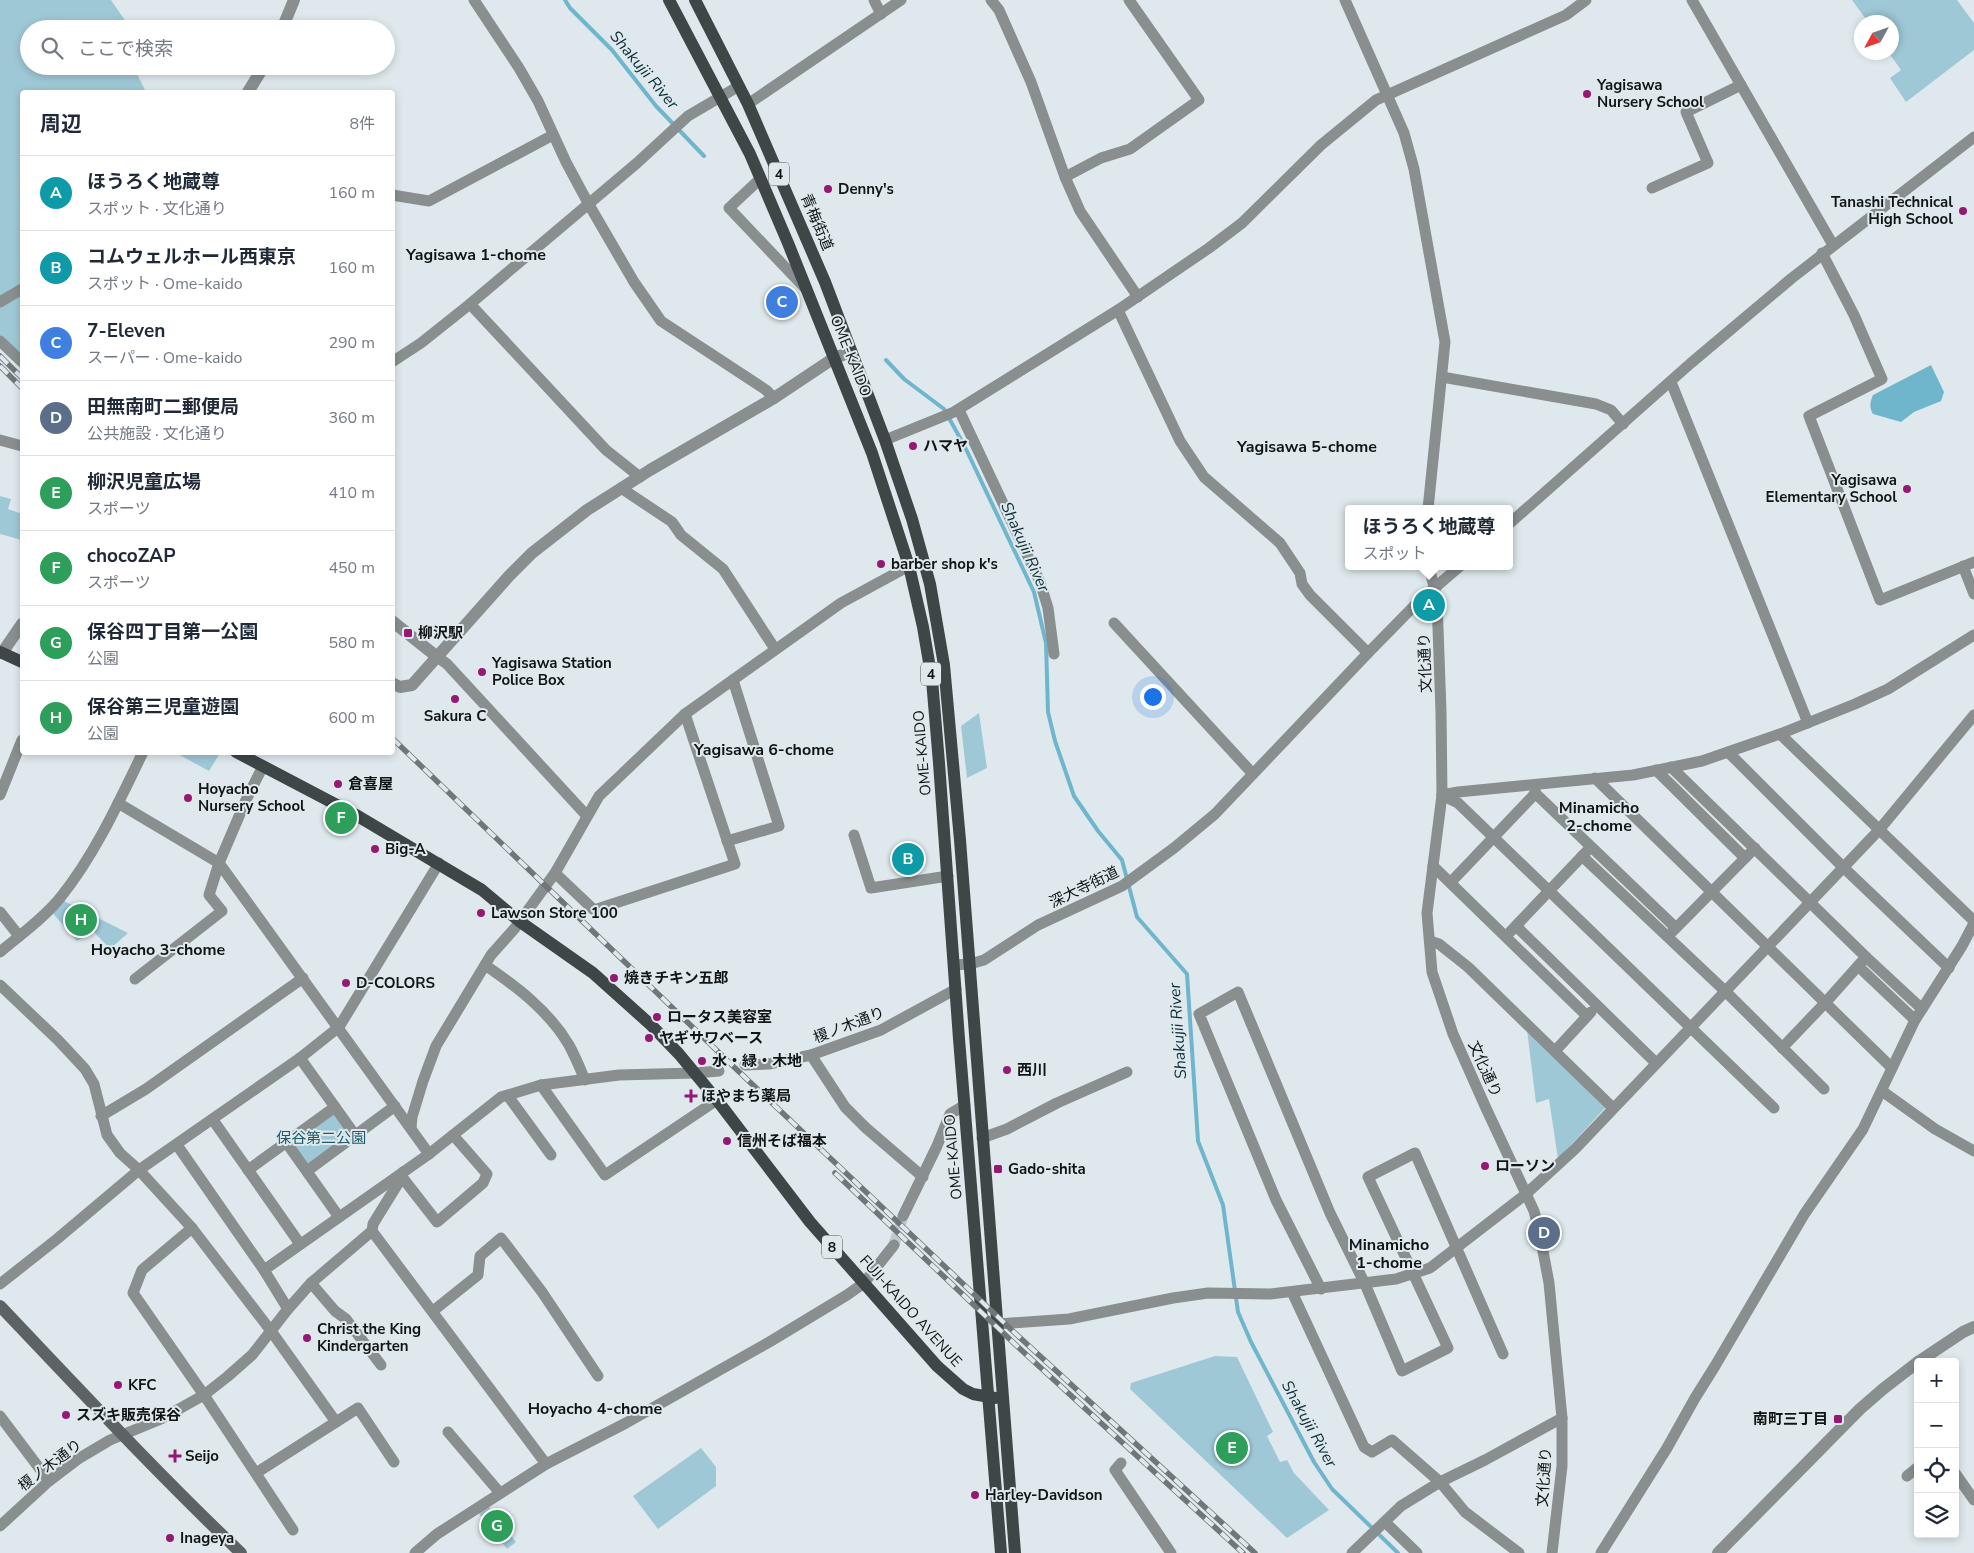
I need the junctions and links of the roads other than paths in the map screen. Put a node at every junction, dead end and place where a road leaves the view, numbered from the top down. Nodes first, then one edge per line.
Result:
1 (294, 0) edge
2 (474, 0) edge
3 (669, 0) edge
4 (695, 0) edge
5 (874, 0) edge
6 (901, 0) edge
7 (991, 0) edge
8 (1129, 0) edge
9 (1345, 0) edge
10 (1586, 0) edge
11 (1692, 0) edge
12 (881, 14) junction
13 (286, 20) edge
14 (258, 75) edge
15 (1741, 85) junction
16 (739, 86) junction
17 (249, 90) edge
18 (1388, 94) junction
19 (720, 97) junction
20 (748, 104) junction
21 (552, 135) junction
22 (1974, 137) edge
23 (1065, 176) junction
24 (760, 179) junction
25 (1652, 188) dead end
26 (395, 195) edge
27 (588, 203) junction
28 (1833, 245) junction
29 (1822, 253) junction
30 (20, 290) edge
31 (807, 290) junction
32 (1138, 297) junction
33 (0, 302) edge
34 (470, 304) junction
35 (1118, 310) junction
36 (0, 341) edge
37 (851, 352) junction
38 (834, 358) junction
39 (20, 360) edge
40 (395, 360) edge
41 (1442, 377) junction
42 (1671, 382) junction
43 (774, 398) junction
44 (957, 411) junction
45 (1623, 424) junction
46 (0, 440) edge
47 (885, 440) junction
48 (20, 445) edge
49 (640, 477) junction
50 (621, 488) junction
51 (1428, 505) edge
52 (1513, 520) edge
53 (1974, 562) edge
54 (909, 566) junction
55 (1963, 566) junction
56 (1431, 570) edge
57 (1455, 570) edge
58 (1435, 588) junction
59 (1974, 594) edge
60 (395, 623) edge
61 (1114, 623) dead end
62 (20, 627) edge
63 (1974, 635) edge
64 (775, 649) junction
65 (1368, 653) junction
66 (1, 654) edge
67 (1054, 654) dead end
68 (436, 656) junction
69 (20, 661) edge
70 (733, 680) junction
71 (395, 684) edge
72 (685, 714) junction
73 (1974, 715) edge
74 (1808, 723) junction
75 (1780, 734) junction
76 (20, 745) edge
77 (1728, 752) junction
78 (142, 755) edge
79 (243, 755) edge
80 (263, 766) junction
81 (1671, 767) junction
82 (1656, 770) junction
83 (1253, 774) junction
84 (1595, 778) junction
85 (1535, 789) junction
86 (0, 795) edge
87 (1442, 795) junction
88 (118, 804) junction
89 (587, 816) junction
90 (1879, 830) junction
91 (854, 835) dead end
92 (1492, 837) junction
93 (727, 841) junction
94 (1592, 846) junction
95 (1755, 848) junction
96 (1582, 856) junction
97 (1745, 858) junction
98 (219, 863) junction
99 (439, 863) junction
100 (1433, 866) junction
101 (1843, 867) junction
102 (556, 873) junction
103 (948, 876) junction
104 (1451, 882) junction
105 (1549, 891) junction
106 (1711, 892) junction
107 (1810, 901) junction
108 (0, 912) edge
109 (519, 921) junction
110 (1974, 922) edge
111 (1516, 926) junction
112 (1676, 928) junction
113 (20, 936) junction
114 (1506, 937) junction
115 (1668, 937) junction
116 (1430, 941) junction
117 (1767, 946) junction
118 (0, 952) edge
119 (1866, 957) junction
120 (970, 964) junction
121 (485, 965) junction
122 (954, 965) junction
123 (1858, 966) junction
124 (1949, 968) junction
125 (303, 978) junction
126 (135, 979) dead end
127 (0, 984) edge
128 (956, 989) junction
129 (1725, 991) junction
130 (1825, 1003) junction
131 (1597, 1006) junction
132 (1922, 1008) junction
133 (1587, 1016) junction
134 (1915, 1020) junction
135 (338, 1027) junction
136 (1690, 1027) junction
137 (1782, 1048) junction
138 (1555, 1051) junction
139 (811, 1055) junction
140 (300, 1058) junction
141 (1656, 1063) junction
142 (745, 1065) dead end
143 (1892, 1068) junction
144 (719, 1070) dead end
145 (1127, 1072) dead end
146 (695, 1073) junction
147 (585, 1080) junction
148 (541, 1084) junction
149 (1824, 1089) dead end
150 (1882, 1090) junction
151 (508, 1096) junction
152 (717, 1100) junction
153 (965, 1105) junction
154 (395, 1106) junction
155 (335, 1107) junction
156 (1612, 1108) junction
157 (1774, 1108) dead end
158 (101, 1116) junction
159 (213, 1120) junction
160 (411, 1128) junction
161 (355, 1135) junction
162 (453, 1135) junction
163 (982, 1138) junction
164 (286, 1142) junction
165 (177, 1145) junction
166 (1974, 1151) edge
167 (429, 1154) junction
168 (551, 1155) dead end
169 (139, 1170) junction
170 (248, 1170) junction
171 (306, 1171) junction
172 (402, 1175) junction
173 (922, 1177) junction
174 (1526, 1194) junction
175 (903, 1216) tunnel mouth
176 (339, 1217) junction
177 (192, 1228) junction
178 (372, 1231) junction
179 (300, 1244) junction
180 (894, 1245) tunnel mouth
181 (1457, 1248) junction
182 (264, 1270) junction
183 (1414, 1274) junction
184 (864, 1283) junction
185 (0, 1284) edge
186 (311, 1284) junction
187 (1365, 1284) junction
188 (1321, 1289) junction
189 (1292, 1292) junction
190 (0, 1306) edge
191 (288, 1308) junction
192 (433, 1311) junction
193 (998, 1324) junction
194 (1974, 1327) edge
195 (270, 1331) junction
196 (1503, 1354) dead end
197 (1924, 1358) edge
198 (381, 1365) dead end
199 (1914, 1365) edge
200 (598, 1376) dead end
201 (204, 1395) junction
202 (988, 1397) junction
203 (1003, 1399) junction
204 (0, 1416) edge
205 (1562, 1418) junction
206 (336, 1422) junction
207 (448, 1432) dead end
208 (123, 1435) junction
209 (394, 1462) dead end
210 (1121, 1463) dead end
211 (546, 1464) junction
212 (1914, 1470) edge
213 (256, 1473) junction
214 (1907, 1476) dead end
215 (1959, 1479) edge
216 (49, 1481) junction
217 (1440, 1482) junction
218 (500, 1493) junction
219 (1974, 1500) edge
220 (1385, 1522) junction
221 (0, 1526) edge
222 (294, 1530) dead end
223 (241, 1553) edge
224 (415, 1553) edge
225 (1001, 1553) edge
226 (1015, 1553) edge
227 (1171, 1553) edge
228 (1352, 1553) edge
229 (1417, 1553) edge
230 (1519, 1553) edge
231 (1552, 1553) edge
232 (1601, 1553) edge
233 (1718, 1553) edge

1 - 13 street
2 - 21 street
3 - 19 main road, OME-KAIDO / 4
4 - 16 main road, 青梅街道 / 4
5 - 12 street
6 - 12 street
7 - 23 street
8 - 23 street
9 - 18 street
10 - 18 street
11 - 15 street
12 - 20 street
14 - 17 street
15 - 25 street
15 - 28 street
16 - 19 street
16 - 20 main road, 青梅街道 / 4
18 - 32 street
18 - 41 street
19 - 24 main road, OME-KAIDO / 4
19 - 27 street
20 - 37 main road, 青梅街道 / 4
21 - 26 street
21 - 27 street
22 - 28 street
23 - 32 street
24 - 31 main road, OME-KAIDO / 4
24 - 31 street
27 - 34 street
27 - 43 street
28 - 29 street
29 - 42 street
29 - 55 street
30 - 33 street
31 - 38 main road, OME-KAIDO / 4
32 - 35 street
34 - 40 street
34 - 49 street
35 - 44 street
35 - 65 street
36 - 39 street
37 - 38 street
37 - 47 main road, OME-KAIDO / 4
38 - 43 street
38 - 54 main road, OME-KAIDO / 4
41 - 45 street
41 - 51 street
42 - 45 street
42 - 74 street
43 - 49 street
44 - 47 street
44 - 67 street
45 - 52 street
46 - 48 street
47 - 120 main road, OME-KAIDO / 4
49 - 50 street
50 - 64 street
50 - 68 street
53 - 55 street
54 - 64 street
54 - 103 main road, OME-KAIDO / 4
55 - 59 street
56 - 58 street, 文化通り
57 - 58 street
58 - 65 street
58 - 87 street, 文化通り
60 - 68 street
61 - 83 street
62 - 66 street
63 - 74 street
64 - 70 street
65 - 83 street, 深大寺街道
66 - 69 main road
68 - 71 street
68 - 89 street
70 - 72 street
70 - 93 street
72 - 89 street
72 - 93 street
73 - 90 street
74 - 75 street
75 - 77 street
75 - 90 street
76 - 86 street
77 - 81 street
77 - 101 street
78 - 88 street
79 - 80 main road, FUJI-KAIDO AVENUE / 8
80 - 98 street
80 - 99 main road, FUJI-KAIDO AVENUE / 8
81 - 82 street
81 - 95 street
82 - 84 street
82 - 97 street
83 - 120 street, 深大寺街道
84 - 85 street
84 - 106 street
85 - 87 street
85 - 92 street
85 - 94 street
87 - 92 street
87 - 100 street, 文化通り
88 - 98 street
88 - 113 street
89 - 102 street
90 - 101 street
90 - 110 street
91 - 103 street
92 - 104 street
92 - 105 street
93 - 102 street
94 - 96 street
94 - 112 street
95 - 97 street
95 - 107 street
96 - 105 street
96 - 115 street
97 - 106 street
98 - 125 street
98 - 126 street
99 - 109 main road, FUJI-KAIDO AVENUE / 8
99 - 135 street
100 - 104 street
100 - 116 street, 文化通り
101 - 107 street
101 - 124 street
102 - 109 street
103 - 122 main road, OME-KAIDO / 4
104 - 114 street
105 - 111 street
105 - 136 street
106 - 112 street
106 - 117 street
107 - 117 street
107 - 119 street
108 - 113 street
109 - 121 street
109 - 146 main road, FUJI-KAIDO AVENUE / 8
110 - 124 street
111 - 114 street
111 - 131 street
112 - 115 street
113 - 118 street
114 - 133 street
115 - 129 street
116 - 138 street
116 - 174 street, 文化通り
117 - 129 street
117 - 130 street
119 - 123 street
119 - 132 street
120 - 122 street, 深大寺街道
120 - 163 main road, OME-KAIDO / 4
121 - 147 street
121 - 160 street
122 - 128 main road, OME-KAIDO / 4
123 - 130 street
123 - 134 street
124 - 132 street
125 - 135 street
125 - 158 street
127 - 158 street
128 - 139 street, 榎ノ木通り
128 - 153 main road, OME-KAIDO / 4
129 - 136 street
129 - 137 street
130 - 137 street
130 - 143 street
131 - 133 street
131 - 141 street
132 - 134 street
133 - 138 street
134 - 143 street
135 - 140 street
135 - 154 street
136 - 141 street
136 - 157 street
137 - 149 street
138 - 156 street
139 - 142 street, 榎ノ木通り
139 - 173 street
140 - 155 street
140 - 159 street
141 - 156 street
143 - 150 street
144 - 146 street
145 - 163 street
146 - 147 street
146 - 152 main road, FUJI-KAIDO AVENUE / 8
147 - 148 street
148 - 151 street
148 - 152 street
150 - 166 street
150 - 232 street
151 - 162 street
151 - 168 street
152 - 184 main road, FUJI-KAIDO AVENUE / 8
153 - 173 street
153 - 202 main road, OME-KAIDO / 4
154 - 160 street
154 - 161 street
155 - 161 street
155 - 164 street
156 - 174 street
158 - 169 street
159 - 165 street
159 - 170 street
160 - 167 street
161 - 171 street
162 - 167 street
162 - 172 street
163 - 193 main road, OME-KAIDO / 4
164 - 170 street
164 - 171 street
165 - 169 street
165 - 182 street
167 - 172 street
169 - 177 street
169 - 185 street
170 - 179 street
171 - 176 street
172 - 176 street
172 - 178 street
173 - 175 street
174 - 181 street
174 - 205 street, 文化通り
176 - 179 street
177 - 195 street
177 - 201 street
178 - 186 street, 榎ノ木通り
178 - 192 street
179 - 182 street
180 - 184 street
181 - 183 street
181 - 183 street
181 - 196 street
182 - 191 street
183 - 187 street
183 - 187 street
184 - 202 main road, FUJI-KAIDO AVENUE / 8
184 - 211 street
186 - 191 street, 榎ノ木通り
186 - 198 street
187 - 188 street
187 - 188 street
188 - 189 street
189 - 193 street
189 - 217 street
190 - 208 main road
191 - 195 street, 榎ノ木通り
192 - 200 street
192 - 211 street
193 - 203 main road, OME-KAIDO / 4
194 - 197 street
195 - 201 street, 榎ノ木通り
195 - 206 street
199 - 233 street
201 - 208 street, 榎ノ木通り
201 - 213 street
202 - 203 main road, FUJI-KAIDO AVENUE / 8
202 - 225 main road, OME-KAIDO / 4
203 - 226 main road, 4
204 - 216 street
205 - 217 street
205 - 231 street, 文化通り
206 - 209 street
206 - 213 street
207 - 218 street
208 - 216 street, 榎ノ木通り
208 - 223 main road
210 - 227 street
211 - 218 street
212 - 214 street
213 - 222 street
215 - 219 street
216 - 221 street, 榎ノ木通り
217 - 220 street
217 - 230 street
218 - 224 street
220 - 228 street
220 - 229 street

